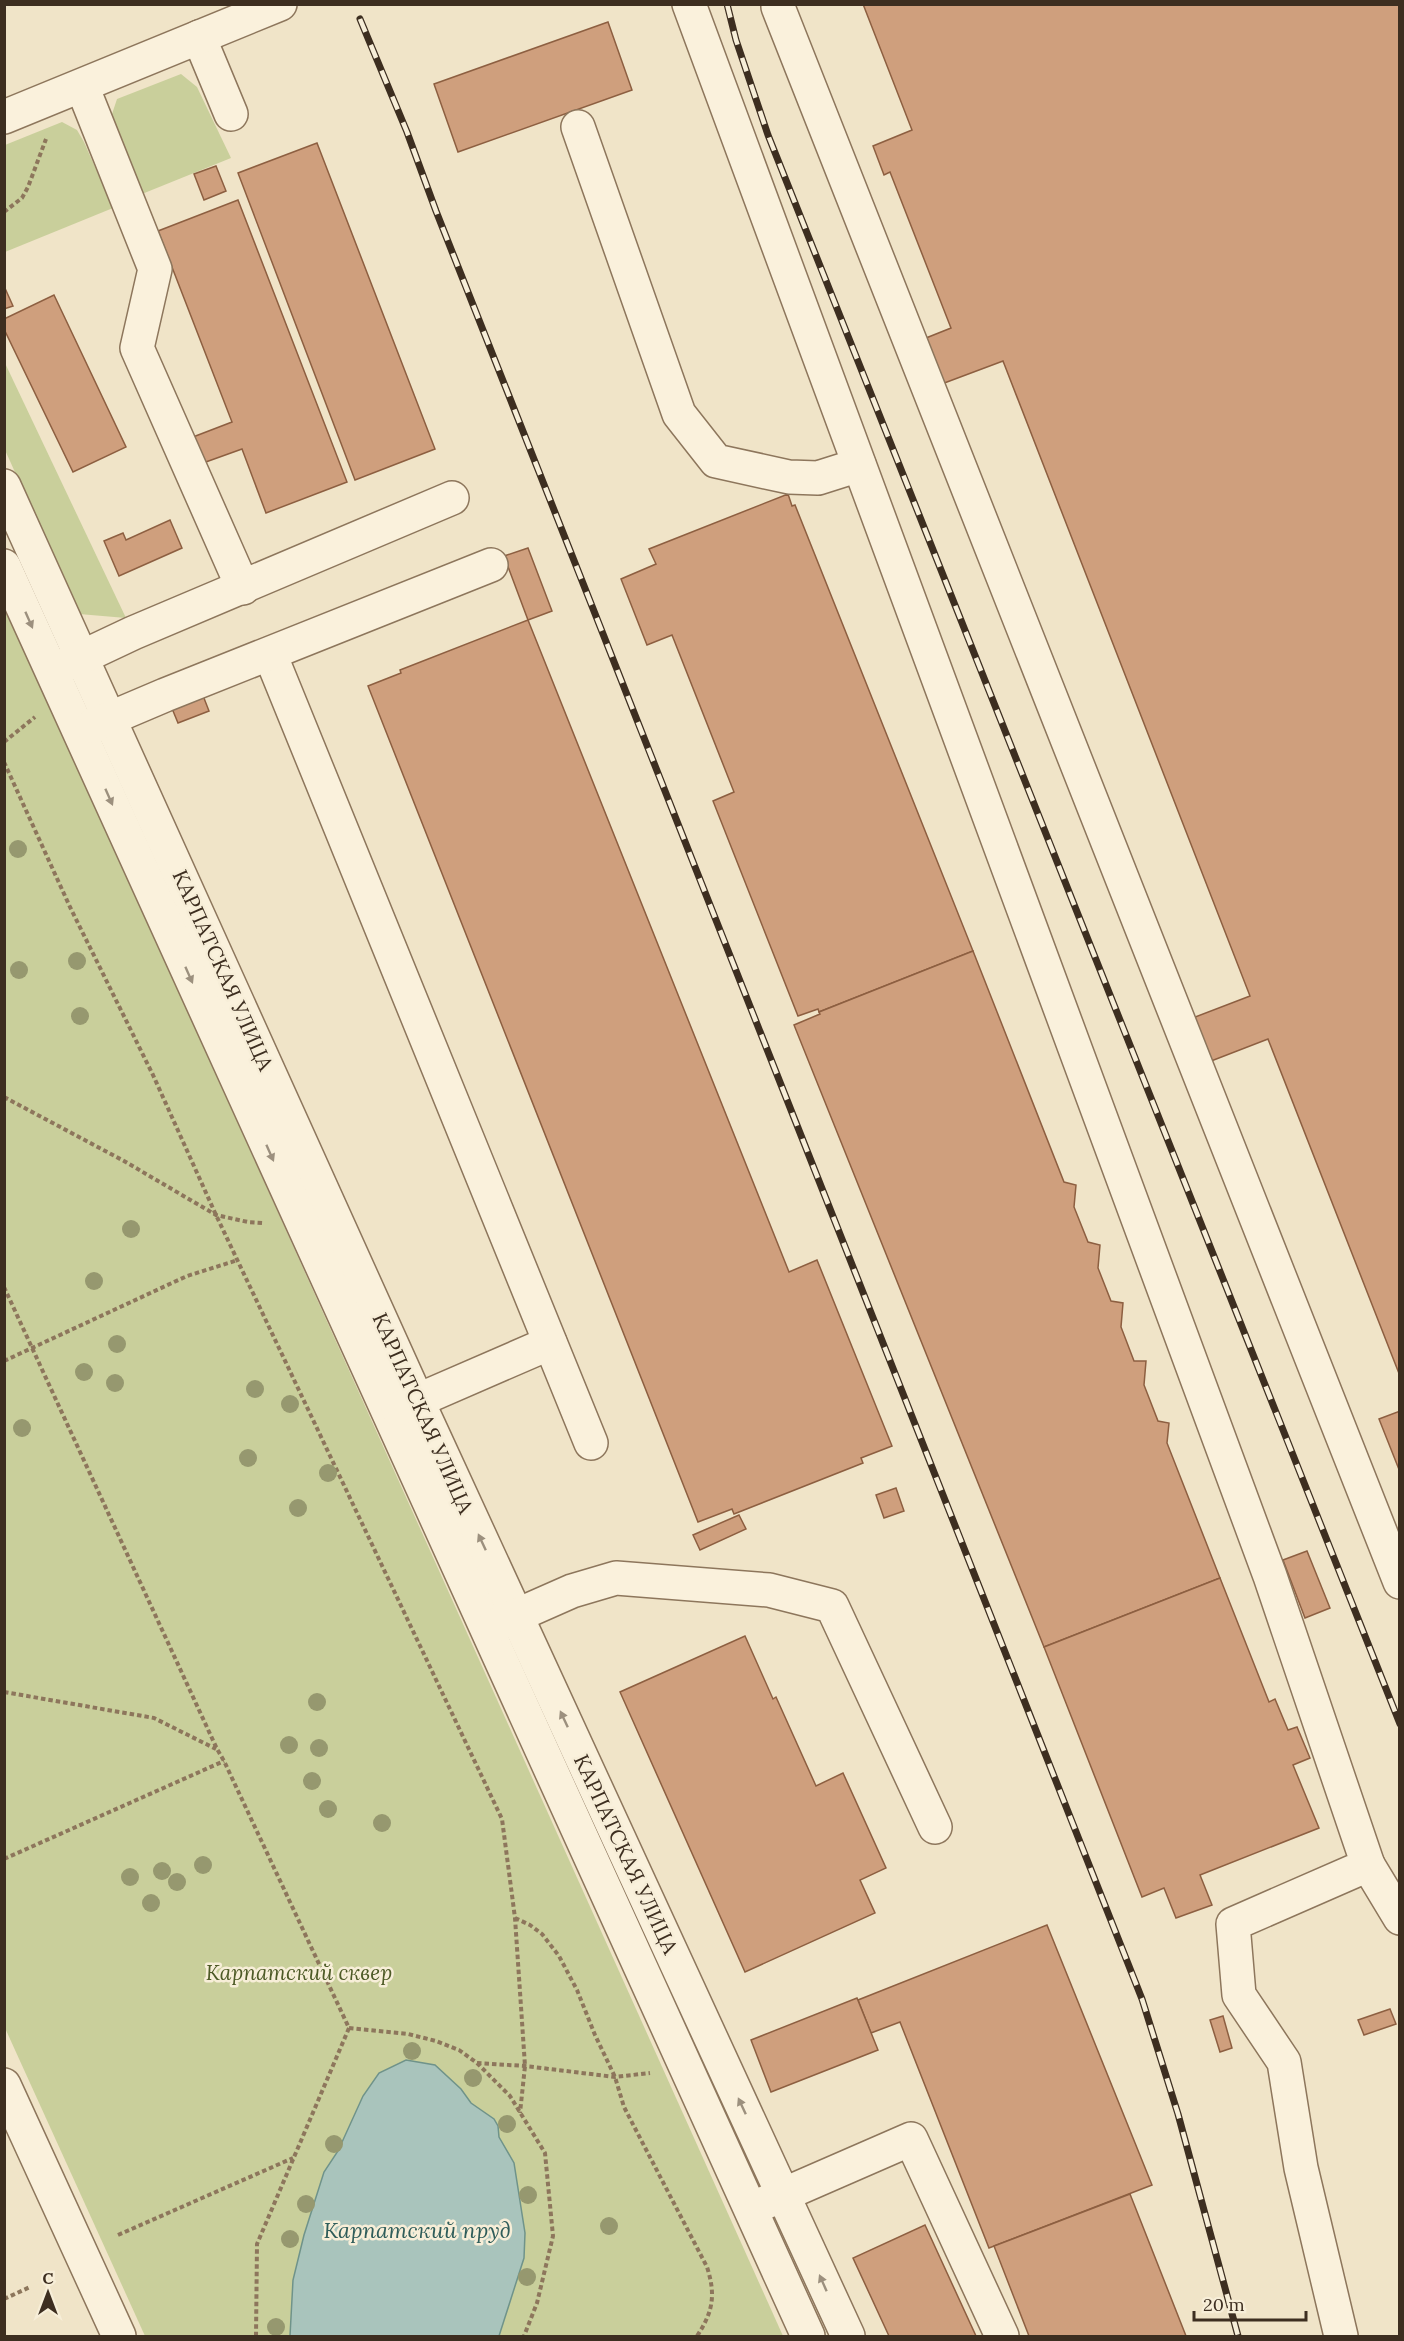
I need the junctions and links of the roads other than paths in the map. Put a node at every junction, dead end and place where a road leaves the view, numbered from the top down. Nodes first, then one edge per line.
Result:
1 (280, 4) edge
2 (689, 4) edge
3 (778, 7) dead end
4 (199, 37) junction
5 (82, 86) junction
6 (231, 114) dead end
7 (4, 117) edge
8 (578, 127) dead end
9 (859, 465) junction
10 (452, 498) dead end
11 (8, 501) edge
12 (491, 565) dead end
13 (4, 566) edge
14 (243, 588) junction
15 (270, 654) junction
16 (82, 657) junction
17 (52, 671) junction
18 (111, 719) junction
19 (79, 732) junction
20 (550, 1343) junction
21 (403, 1407) junction
22 (591, 1443) dead end
23 (1400, 1582) edge
24 (501, 1622) junction
25 (935, 1827) dead end
26 (1368, 1865) junction
27 (1400, 1918) edge
28 (4, 2085) edge
29 (783, 2195) junction
30 (750, 2209) junction
31 (119, 2337) edge
32 (808, 2337) edge
33 (848, 2337) edge
34 (1002, 2337) edge
35 (1341, 2337) edge

1 - 4 street
2 - 9 street
3 - 23 street
4 - 5 street
4 - 6 street
5 - 7 street
5 - 14 street
8 - 9 street
9 - 26 street
10 - 14 street
11 - 16 street, КАРПАТСКАЯ УЛИЦА
12 - 15 street
13 -> 17 street, КАРПАТСКАЯ УЛИЦА
14 - 16 street
15 - 18 street
15 - 20 street
16 - 17 street
16 - 18 street, КАРПАТСКАЯ УЛИЦА
17 - 19 street, КАРПАТСКАЯ УЛИЦА
18 - 19 street
18 - 21 street, КАРПАТСКАЯ УЛИЦА
19 -> 21 street, КАРПАТСКАЯ УЛИЦА
20 - 21 street
20 - 22 street
21 - 24 street, КАРПАТСКАЯ УЛИЦА
24 - 25 street
29 -> 24 street, КАРПАТСКАЯ УЛИЦА
24 - 30 street, КАРПАТСКАЯ УЛИЦА
26 - 27 street
26 - 35 street
28 - 31 street
29 - 30 street
33 -> 29 street, КАРПАТСКАЯ УЛИЦА
29 - 34 street
30 - 32 street, КАРПАТСКАЯ УЛИЦА

